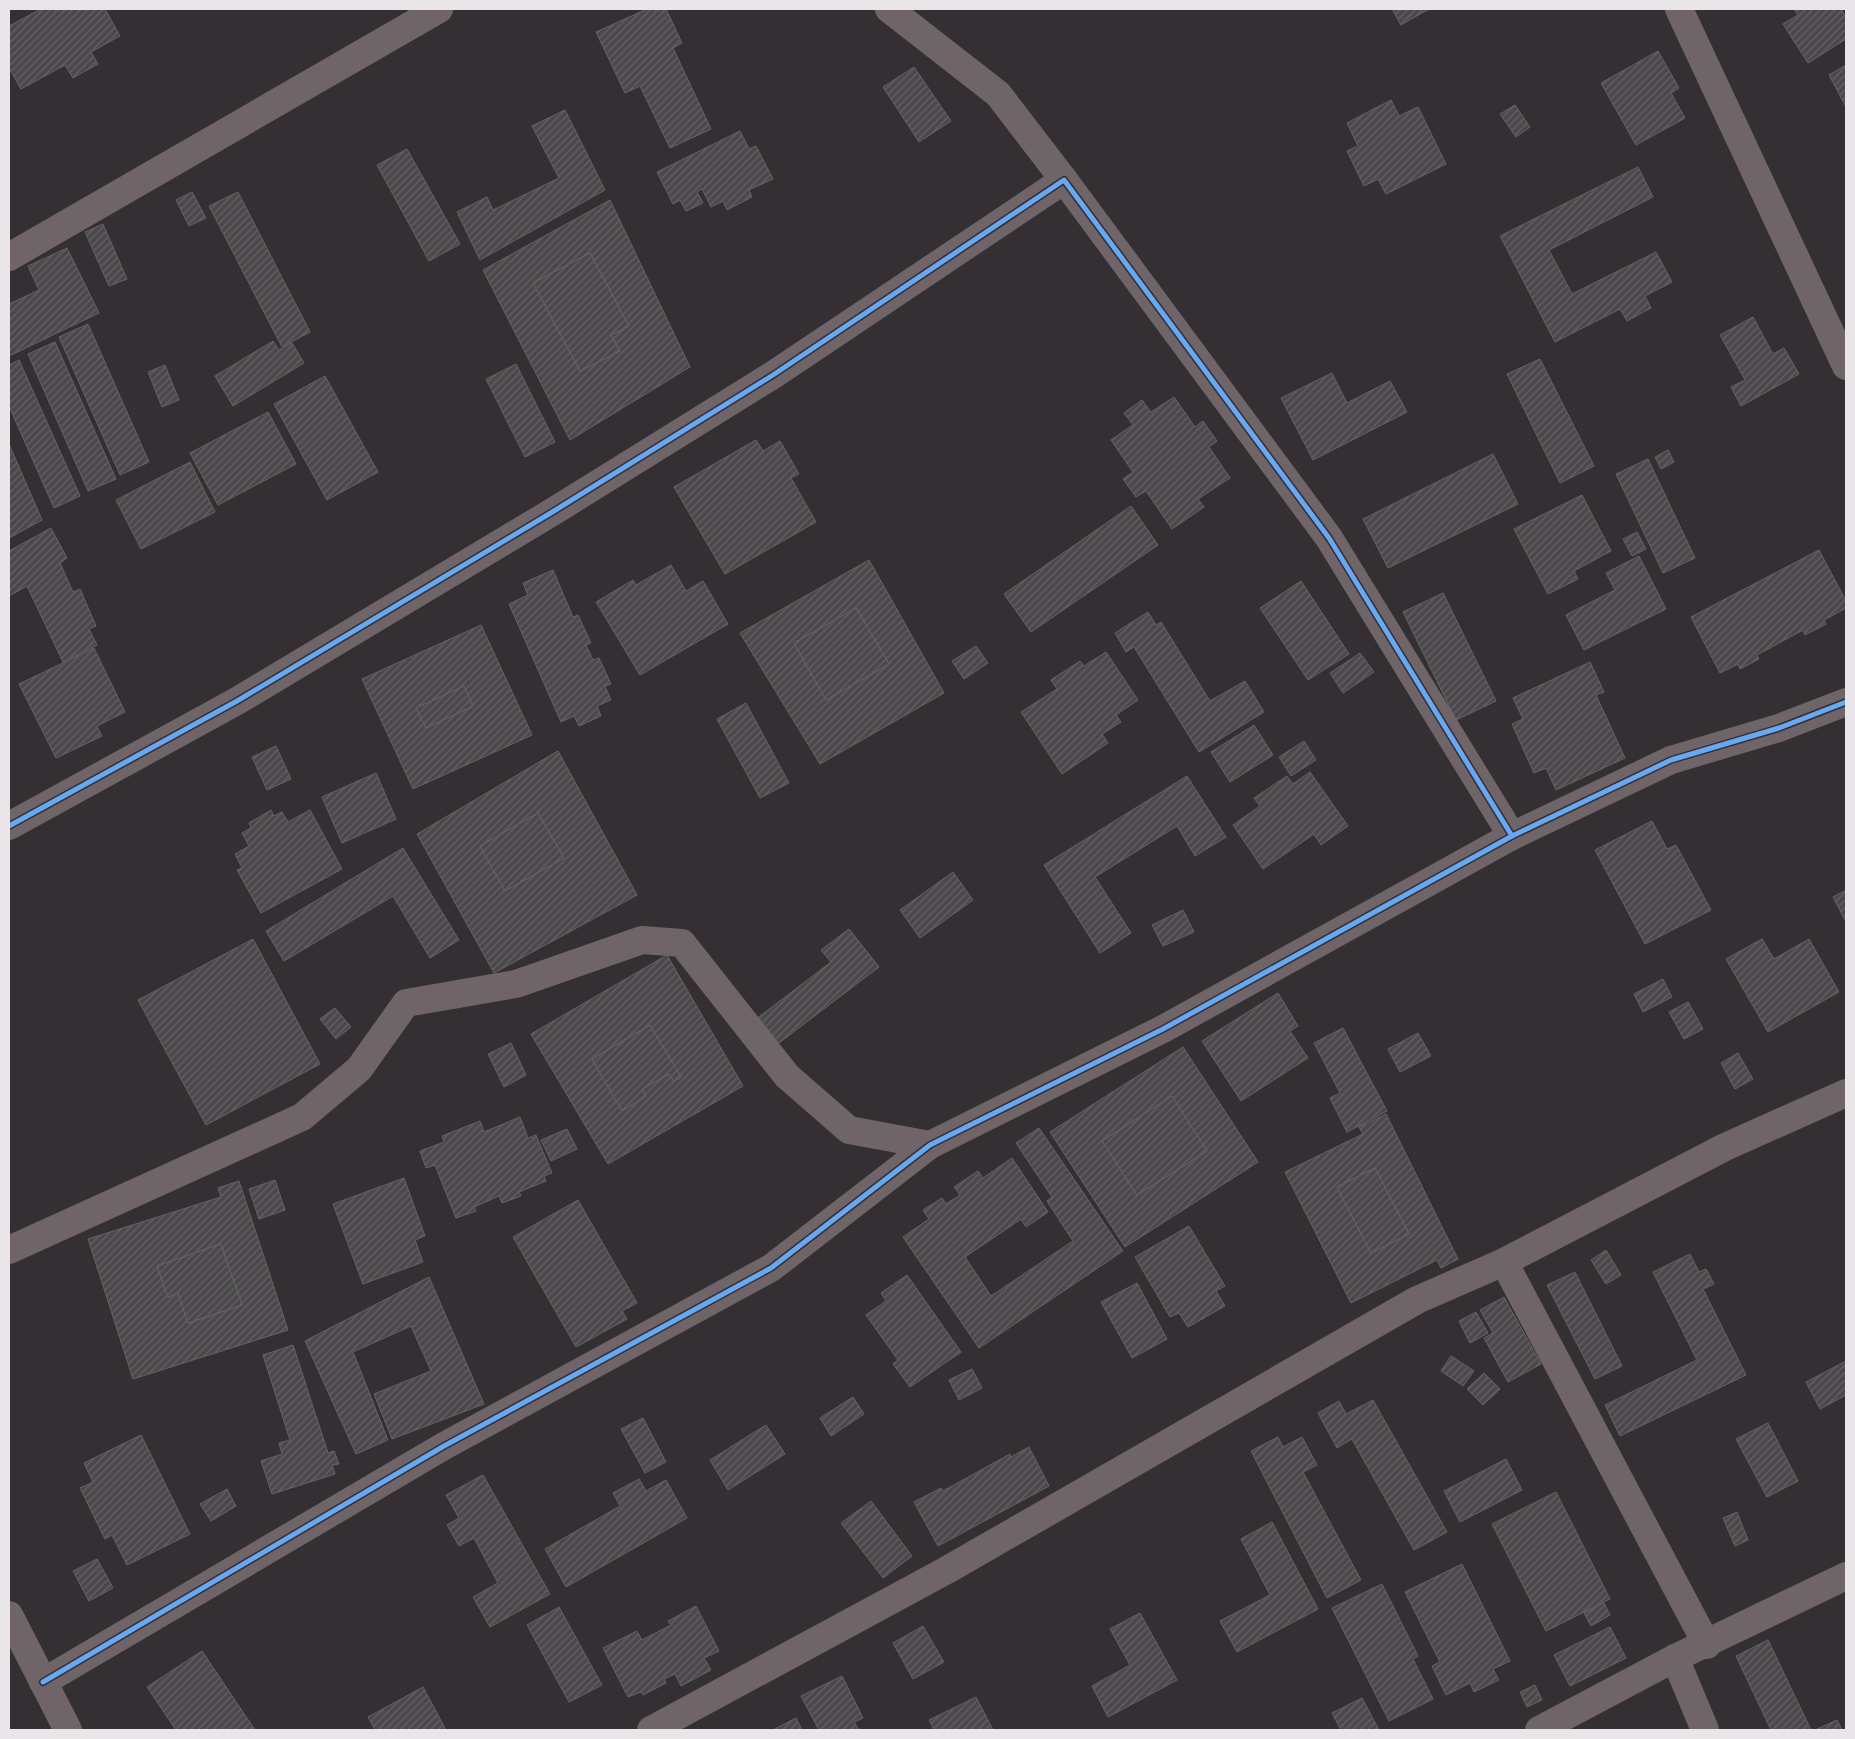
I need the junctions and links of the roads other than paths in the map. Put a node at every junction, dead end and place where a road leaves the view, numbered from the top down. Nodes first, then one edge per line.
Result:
1 (439, 9) edge
2 (889, 9) edge
3 (1679, 9) edge
4 (1064, 180) junction
5 (9, 257) edge
6 (1846, 366) edge
7 (1846, 702) edge
8 (9, 826) edge
9 (1512, 836) junction
10 (1846, 1093) edge
11 (930, 1145) junction
12 (9, 1250) edge
13 (1504, 1262) junction
14 (1846, 1576) edge
15 (9, 1615) edge
16 (1706, 1645) junction
17 (1675, 1658) junction
18 (43, 1682) junction
19 (68, 1730) edge
20 (650, 1730) edge
21 (1539, 1730) edge
22 (1705, 1730) edge

1 - 5 street
2 - 4 street
3 - 6 street
4 - 8 street
4 - 9 street
7 - 9 street
9 - 11 street
10 - 13 street
11 - 12 street
11 - 18 street
13 - 16 street
13 - 20 street
14 - 16 street
15 - 18 street
16 - 17 street
17 - 21 street
17 - 22 street
18 - 19 street

